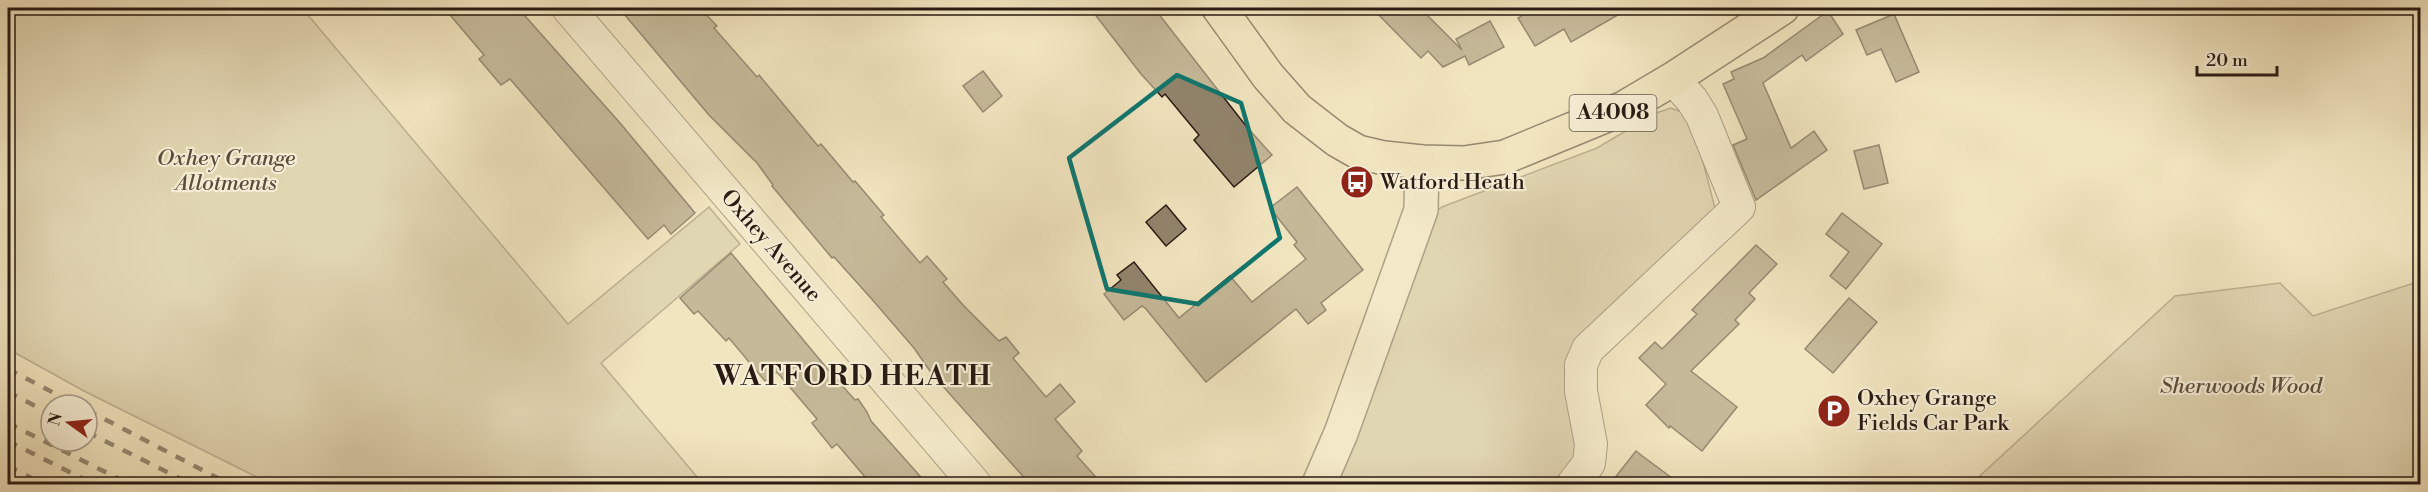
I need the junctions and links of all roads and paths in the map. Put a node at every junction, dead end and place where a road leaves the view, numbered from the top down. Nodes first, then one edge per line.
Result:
1 (568, 8) edge
2 (1219, 8) edge
3 (1772, 10) edge
4 (1673, 79) junction
5 (1422, 162) junction
6 (975, 484) edge
7 (1319, 484) edge
8 (1573, 484) edge

1 - 6 street, Oxhey Avenue
2 - 5 main road, A4008
3 - 4 main road, A4008
4 - 5 main road, A4008
4 - 8 street
5 - 7 street

